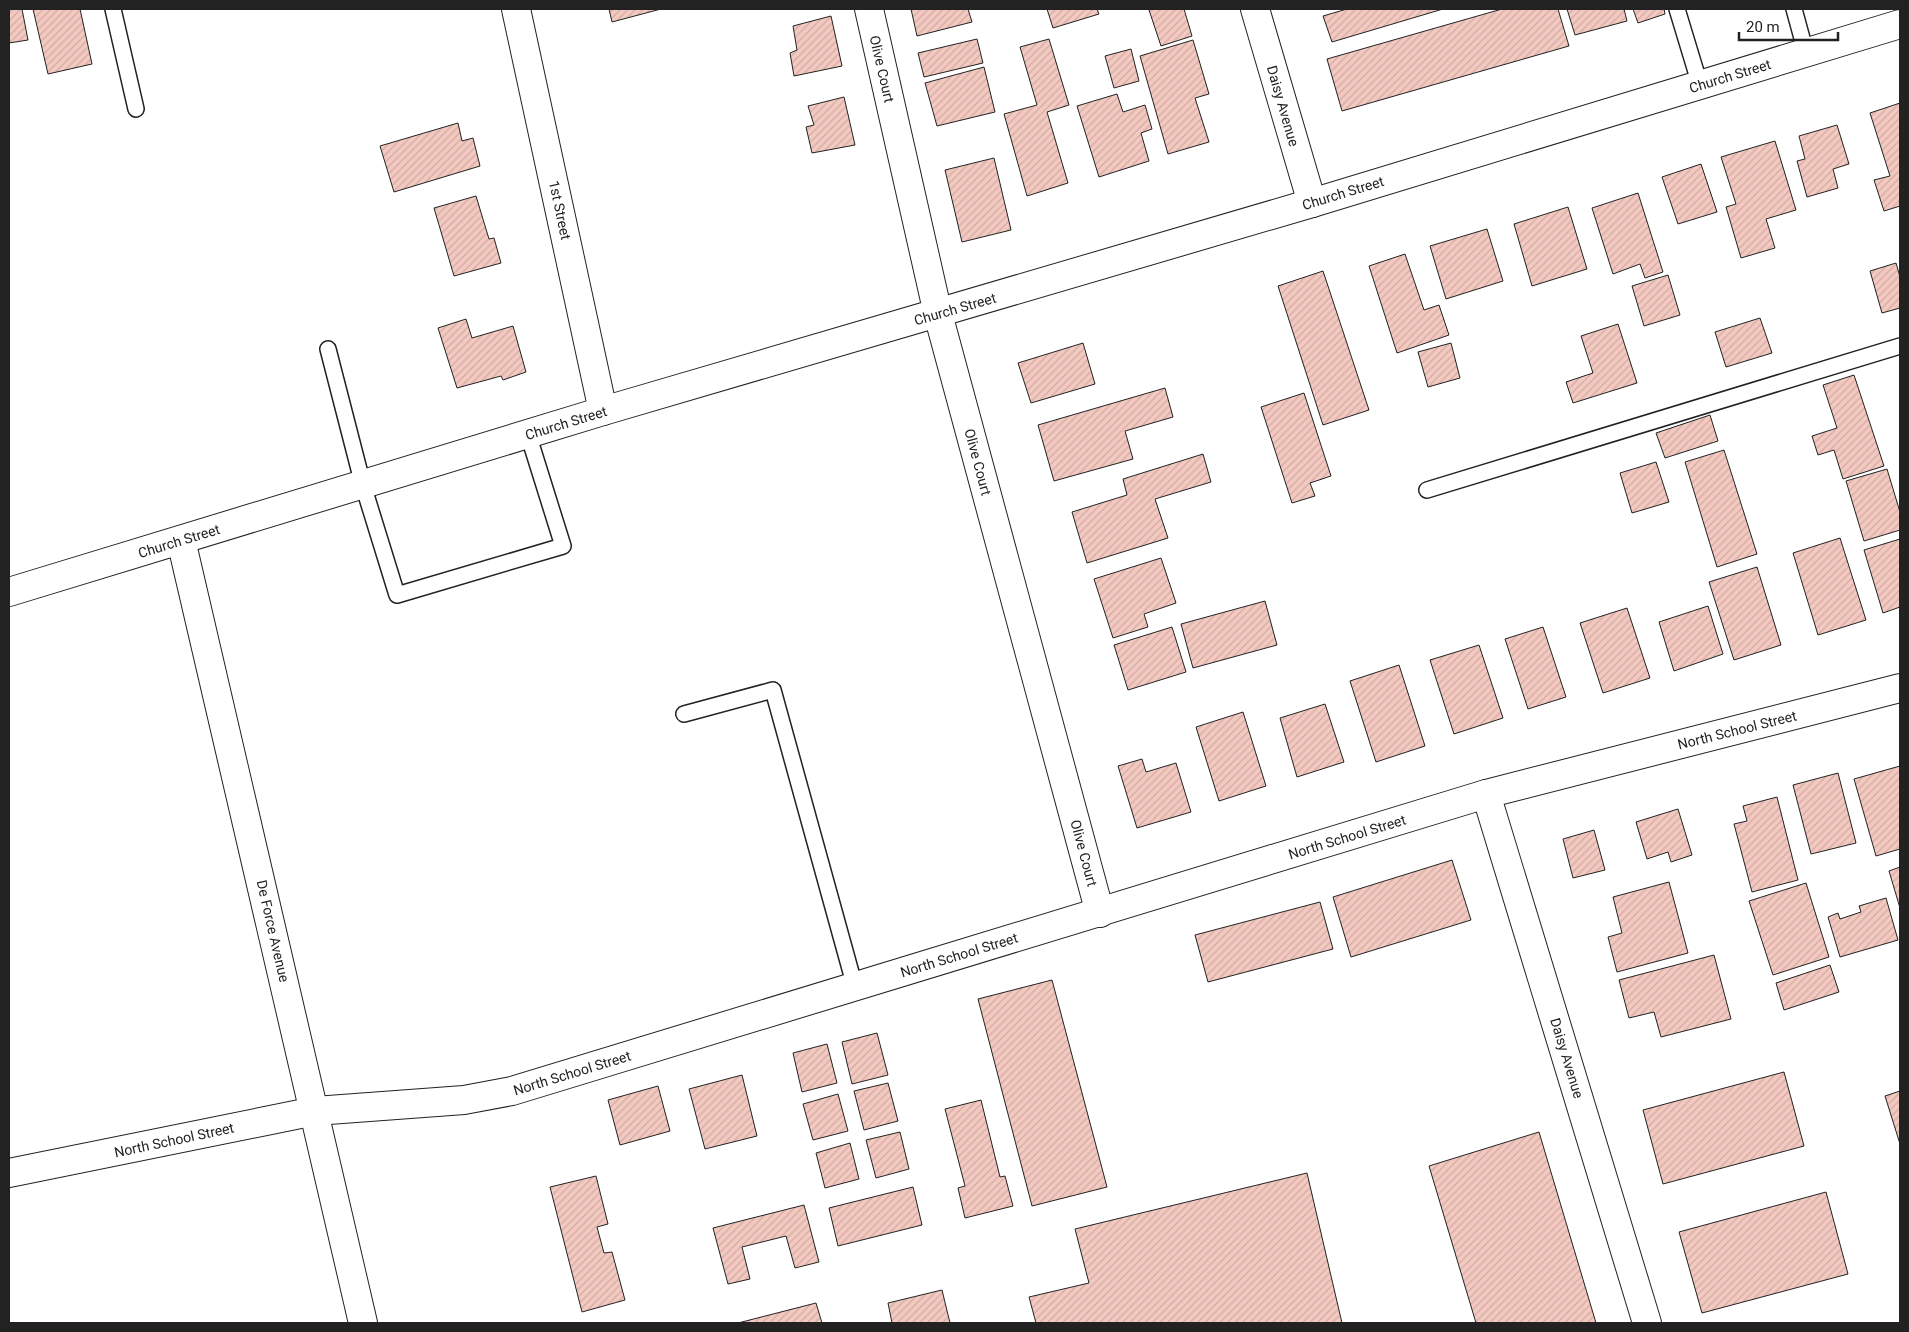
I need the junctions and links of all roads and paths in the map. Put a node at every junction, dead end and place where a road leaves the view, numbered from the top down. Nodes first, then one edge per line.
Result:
1 (113, 9) edge
2 (516, 9) edge
3 (869, 9) edge
4 (1254, 9) edge
5 (1677, 9) edge
6 (1794, 9) edge
7 (1900, 24) edge
8 (1806, 53) junction
9 (1700, 85) junction
10 (136, 109) dead end
11 (1312, 203) junction
12 (938, 314) junction
13 (1900, 346) edge
14 (328, 349) dead end
15 (603, 411) junction
16 (528, 434) junction
17 (363, 485) junction
18 (1427, 490) dead end
19 (181, 540) junction
20 (9, 592) edge
21 (1900, 688) edge
22 (684, 714) dead end
23 (1486, 794) junction
24 (1100, 913) junction
25 (855, 987) junction
26 (315, 1111) junction
27 (9, 1174) edge
28 (363, 1323) edge
29 (1648, 1323) edge

1 - 10 lane
2 - 15 street, 1st Street
3 - 12 street, Olive Court
4 - 11 street, Daisy Avenue
5 - 9 lane
6 - 8 lane
7 - 8 street, Church Street
8 - 9 street, Church Street
9 - 11 street, Church Street
11 - 12 street, Church Street
12 - 15 street, Church Street
12 - 24 street, Olive Court
13 - 18 lane
14 - 17 lane
15 - 16 street, Church Street
16 - 17 street, Church Street
16 - 17 lane
17 - 19 street, Church Street
19 - 20 street, Church Street
19 - 26 street, De Force Avenue
21 - 23 street, North School Street
22 - 25 lane
23 - 24 street, North School Street
23 - 29 street, Daisy Avenue
24 - 25 street, North School Street
25 - 26 street, North School Street
26 - 27 street, North School Street
26 - 28 street, De Force Avenue

